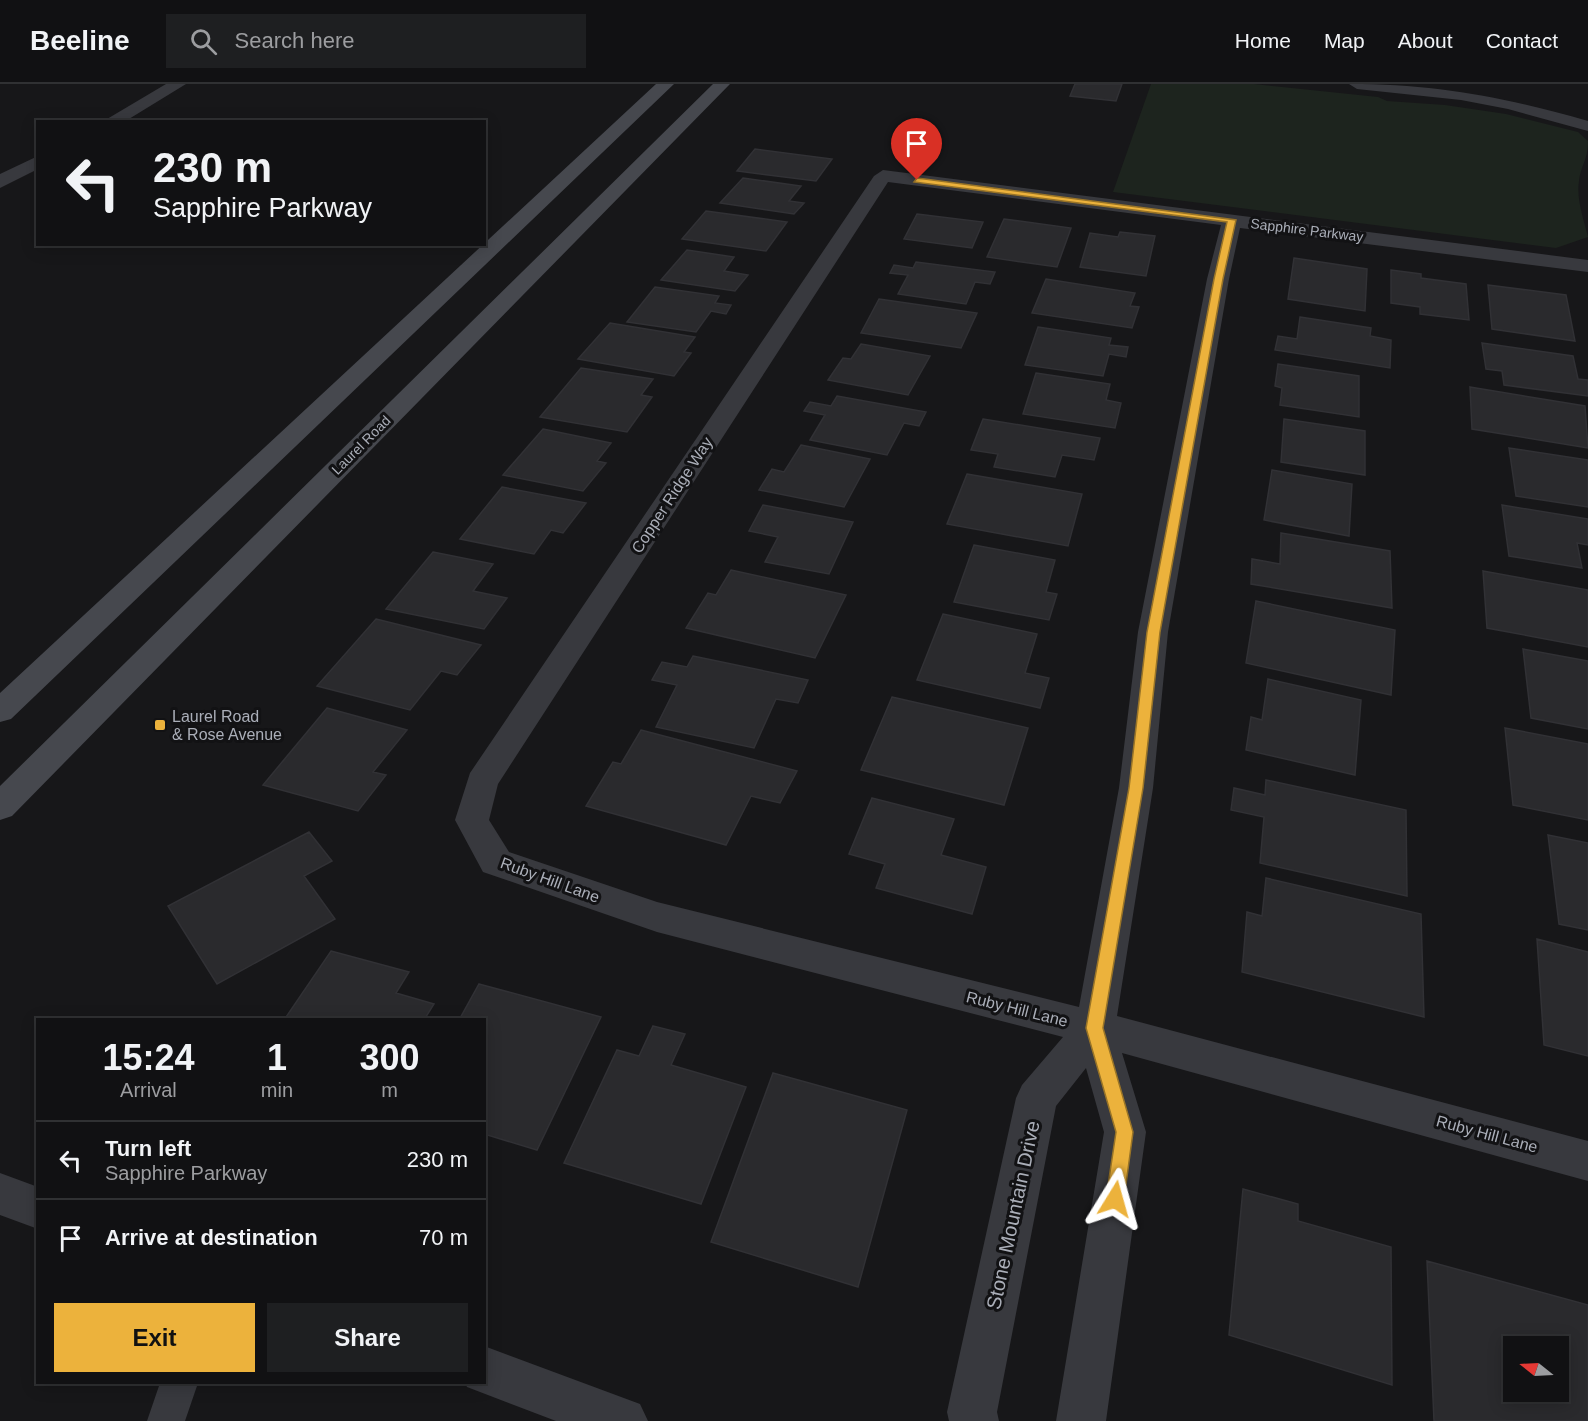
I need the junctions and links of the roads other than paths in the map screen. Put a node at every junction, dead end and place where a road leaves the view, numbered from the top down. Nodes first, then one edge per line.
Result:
1 (178, 84) edge
2 (666, 84) edge
3 (722, 84) edge
4 (1357, 84) edge
5 (1423, 87) edge
6 (636, 111) junction
7 (114, 120) edge
8 (1588, 126) edge
9 (36, 162) edge
10 (643, 163) junction
11 (883, 176) joint
12 (0, 182) edge
13 (1232, 220) junction
14 (1588, 266) edge
15 (0, 711) edge
16 (0, 807) edge
17 (472, 820) joint
18 (1095, 1028) junction
19 (1588, 1161) edge
20 (0, 1194) edge
21 (36, 1207) edge
22 (486, 1371) edge
23 (179, 1384) edge
24 (166, 1421) edge
25 (623, 1421) edge
26 (974, 1421) edge
27 (1081, 1421) edge

1 - 7 street
2 - 6 main road
3 - 10 main road, Laurel Road
4 - 5 street
5 - 8 street
6 - 10 main road
6 - 15 main road
9 - 12 street
10 - 16 main road, Laurel Road
11 - 13 street, Sapphire Parkway
11 - 17 street, Copper Ridge Way
13 - 14 street, Sapphire Parkway
13 - 18 street, Stone Mountain Drive
17 - 18 street, Ruby Hill Lane
18 - 19 street, Ruby Hill Lane
18 - 26 street, Stone Mountain Drive
18 - 27 street, Stone Mountain Drive
20 - 21 street
22 - 25 street
23 - 24 lane

